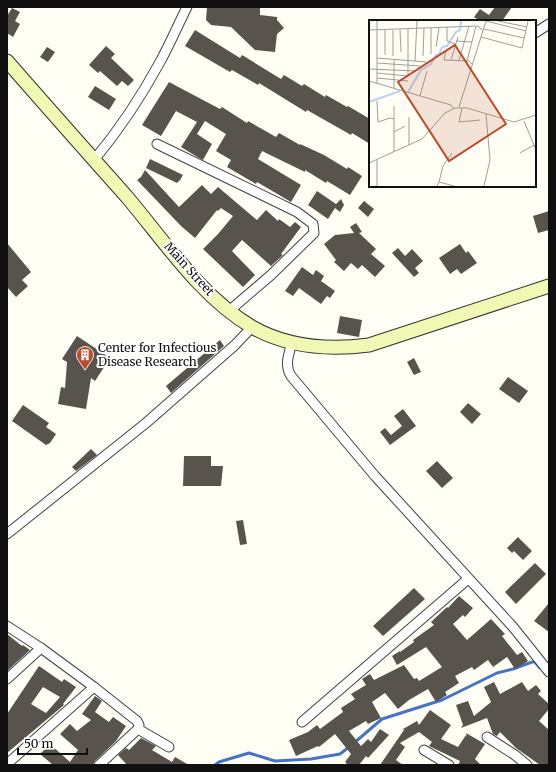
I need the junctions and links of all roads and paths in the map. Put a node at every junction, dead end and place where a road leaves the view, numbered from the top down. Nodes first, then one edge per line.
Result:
1 (187, 7) edge
2 (549, 24) edge
3 (536, 32) edge
4 (7, 61) edge
5 (157, 144) dead end
6 (94, 160) junction
7 (549, 286) edge
8 (229, 311) junction
9 (252, 327) junction
10 (292, 342) junction
11 (7, 534) edge
12 (468, 579) junction
13 (7, 626) edge
14 (41, 648) junction
15 (549, 672) edge
16 (7, 679) edge
17 (94, 687) junction
18 (302, 722) dead end
19 (138, 729) junction
20 (487, 737) dead end
21 (169, 747) dead end
22 (424, 750) dead end
23 (7, 764) edge
24 (99, 765) edge
25 (449, 765) edge
26 (527, 765) edge

1 - 6 street
2 - 3 street
4 - 6 main road, Main Street
5 - 8 street
6 - 8 main road, Main Street
7 - 10 main road, Main Street
8 - 9 main road, Main Street
9 - 10 main road, Main Street
9 - 11 street
10 - 12 street
12 - 15 street
12 - 18 street
13 - 14 street
14 - 16 street
14 - 17 street
17 - 19 street
17 - 23 street
19 - 21 street
19 - 24 street
20 - 26 street
22 - 25 street

